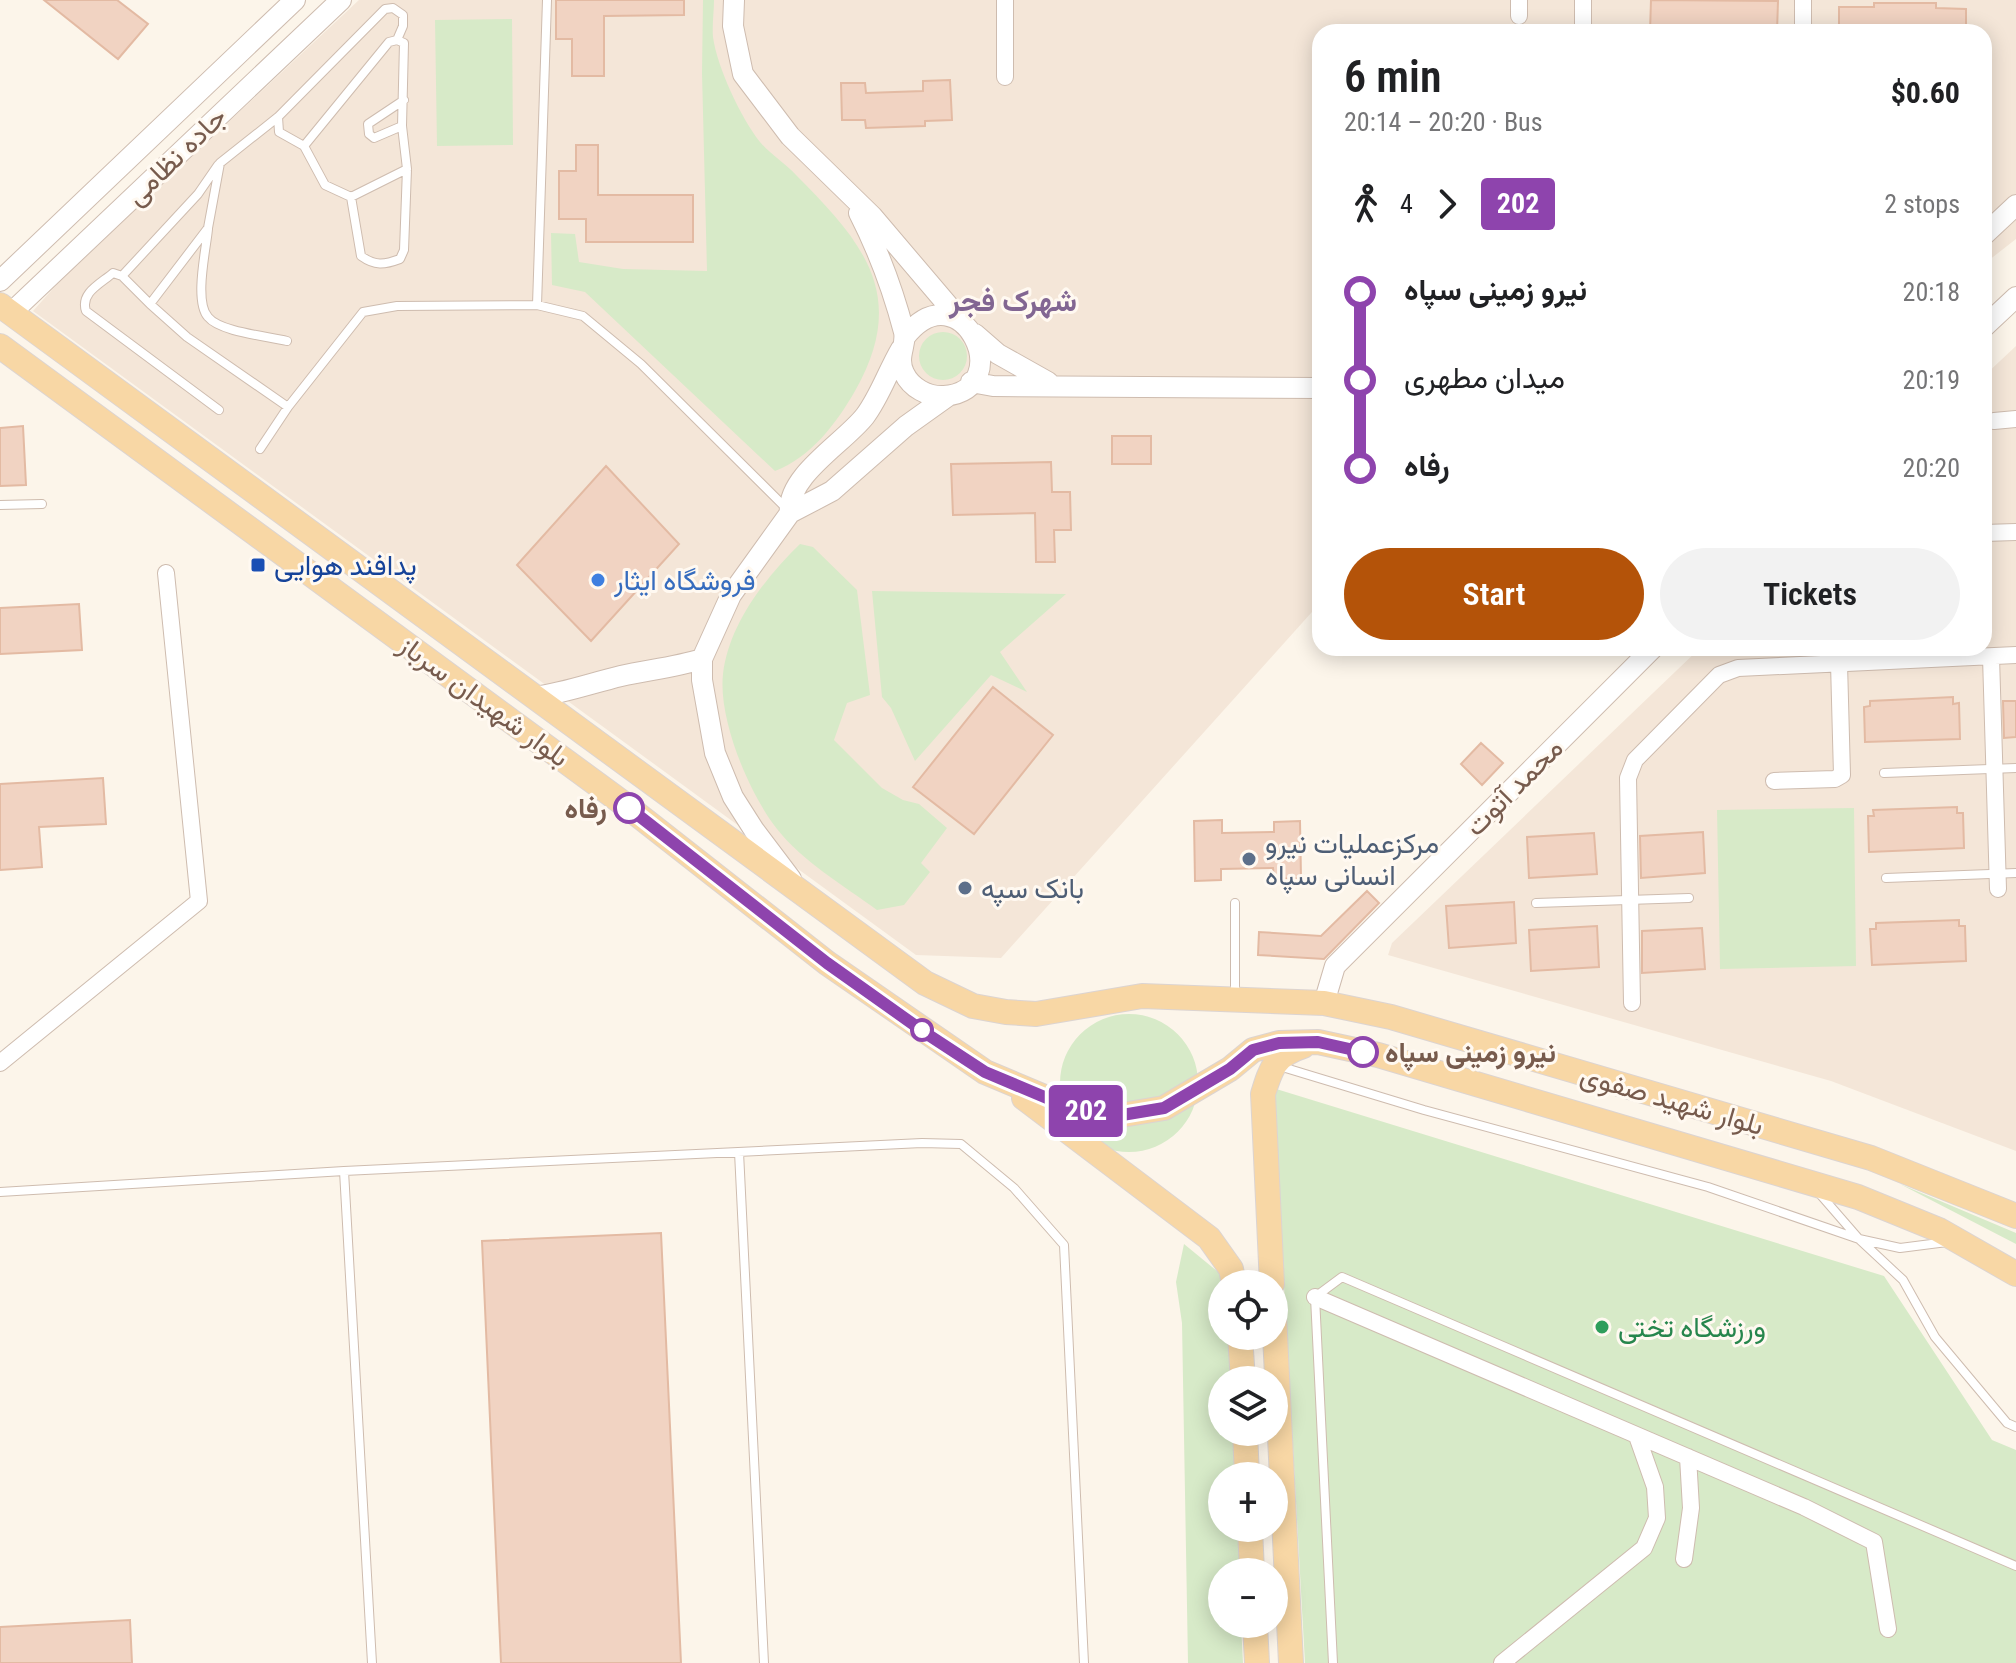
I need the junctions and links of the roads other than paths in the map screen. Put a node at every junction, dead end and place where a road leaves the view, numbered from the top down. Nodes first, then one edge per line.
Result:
1 (295, 0) edge
2 (341, 0) edge
3 (547, 0) edge
4 (734, 0) edge
5 (1005, 0) edge
6 (1583, 0) edge
7 (1803, 0) edge
8 (1583, 24) edge
9 (1803, 24) edge
10 (397, 40) junction
11 (1005, 77) dead end
12 (404, 100) junction
13 (278, 117) junction
14 (402, 126) junction
15 (304, 146) junction
16 (220, 163) junction
17 (407, 169) junction
18 (849, 194) junction
19 (351, 197) junction
20 (2016, 205) edge
21 (208, 228) junction
22 (1992, 228) edge
23 (122, 276) junction
24 (0, 281) edge
25 (2016, 297) edge
26 (150, 304) junction
27 (537, 305) junction
28 (6, 309) edge
29 (1992, 320) edge
30 (968, 328) junction
31 (287, 341) dead end
32 (903, 343) junction
33 (0, 346) edge
34 (971, 382) junction
35 (1055, 385) junction
36 (1312, 388) edge
37 (948, 396) junction
38 (288, 407) junction
39 (219, 410) dead end
40 (2016, 419) edge
41 (1994, 421) dead end
42 (260, 449) dead end
43 (42, 504) dead end
44 (0, 505) edge
45 (790, 513) junction
46 (2016, 532) edge
47 (1992, 533) edge
48 (166, 573) dead end
49 (2016, 655) edge
50 (1645, 656) edge
51 (1991, 657) junction
52 (702, 659) junction
53 (1839, 663) junction
54 (535, 697) junction
55 (1994, 768) junction
56 (2016, 768) edge
57 (1884, 773) dead end
58 (1774, 781) dead end
59 (2016, 873) edge
60 (1886, 878) dead end
61 (1997, 881) junction
62 (804, 894) junction
63 (1689, 898) dead end
64 (1630, 901) junction
65 (1235, 903) dead end
66 (1536, 903) dead end
67 (1235, 999) junction
68 (1324, 1003) junction
69 (1632, 1003) dead end
70 (1036, 1014) joint
71 (1318, 1042) junction
72 (0, 1063) edge
73 (1275, 1065) junction
74 (1230, 1069) joint
75 (985, 1072) junction
76 (739, 1152) junction
77 (344, 1171) junction
78 (1810, 1183) junction
79 (0, 1192) edge
80 (2016, 1216) edge
81 (1859, 1239) junction
82 (1958, 1241) junction
83 (1231, 1270) edge
84 (1271, 1270) edge
85 (2016, 1274) edge
86 (1315, 1297) junction
87 (1276, 1350) edge
88 (1962, 1371) junction
89 (1951, 1378) dead end
90 (2016, 1427) edge
91 (1637, 1436) junction
92 (1688, 1457) junction
93 (1684, 1559) dead end
94 (2016, 1566) edge
95 (1888, 1629) dead end
96 (1256, 1638) edge
97 (372, 1663) edge
98 (764, 1663) edge
99 (1084, 1663) edge
100 (1257, 1663) edge
101 (1291, 1663) edge
102 (1333, 1663) edge
103 (1502, 1663) edge

1 - 24 street
2 - 28 street, جاده نظامی
3 - 27 lane
4 - 18 street
5 - 11 street
6 - 8 street
7 - 9 street
10 - 12 lane
10 - 13 lane
10 - 15 lane
12 - 14 lane
12 - 14 lane
13 - 15 lane
13 - 16 lane
14 - 17 lane
15 - 19 lane
16 - 21 lane
16 - 23 lane
17 - 19 lane
17 - 19 lane
18 - 30 street
18 - 32 street
20 - 22 street
21 - 26 lane
21 - 31 lane
23 - 26 lane
23 - 39 lane
25 - 29 street
26 - 38 lane
27 - 38 lane
27 - 45 lane
28 - 54 main road, بلوار شهیدان سرباز
30 - 32 street
30 - 34 street
30 - 35 street
32 - 37 street
32 - 45 street
33 - 75 main road, بلوار شهیدان سرباز
34 - 35 street
34 - 37 street
35 - 36 street
37 - 45 street
38 - 42 lane
40 - 41 street
43 - 44 lane
45 - 52 street
46 - 47 street
48 - 72 street
49 - 51 street
50 - 68 street, محمد آتوت
51 - 53 street
51 - 55 street
52 - 54 street
52 - 62 street
53 - 58 street
53 - 64 street
54 - 62 main road, بلوار شهیدان سرباز
55 - 56 lane
55 - 57 lane
55 - 61 street
59 - 61 lane
60 - 61 lane
62 - 70 main road, بلوار شهیدان سرباز
63 - 64 lane
64 - 66 lane
64 - 69 street
65 - 67 lane
67 - 68 main road, بلوار شهید صفوی
67 - 70 main road, بلوار شهید صفوی
68 - 80 main road, بلوار شهید صفوی
71 - 73 main road
71 - 74 main road, بلوار شهید صفوی
71 - 78 main road, بلوار شهید صفوی
73 - 81 lane
73 - 84 main road
74 - 75 main road, بلوار شهیدان سرباز
75 - 83 main road
76 - 77 lane
76 - 98 lane
76 - 99 lane
77 - 79 lane
77 - 97 lane
78 - 81 lane
78 - 82 main road, بلوار شهید صفوی
81 - 82 lane
81 - 88 lane
82 - 85 main road, بلوار شهید صفوی
86 - 91 street
86 - 94 lane
86 - 102 lane
87 - 101 main road
88 - 89 lane
88 - 90 lane
91 - 92 street
91 - 103 street
92 - 93 street
92 - 95 street
96 - 100 main road

